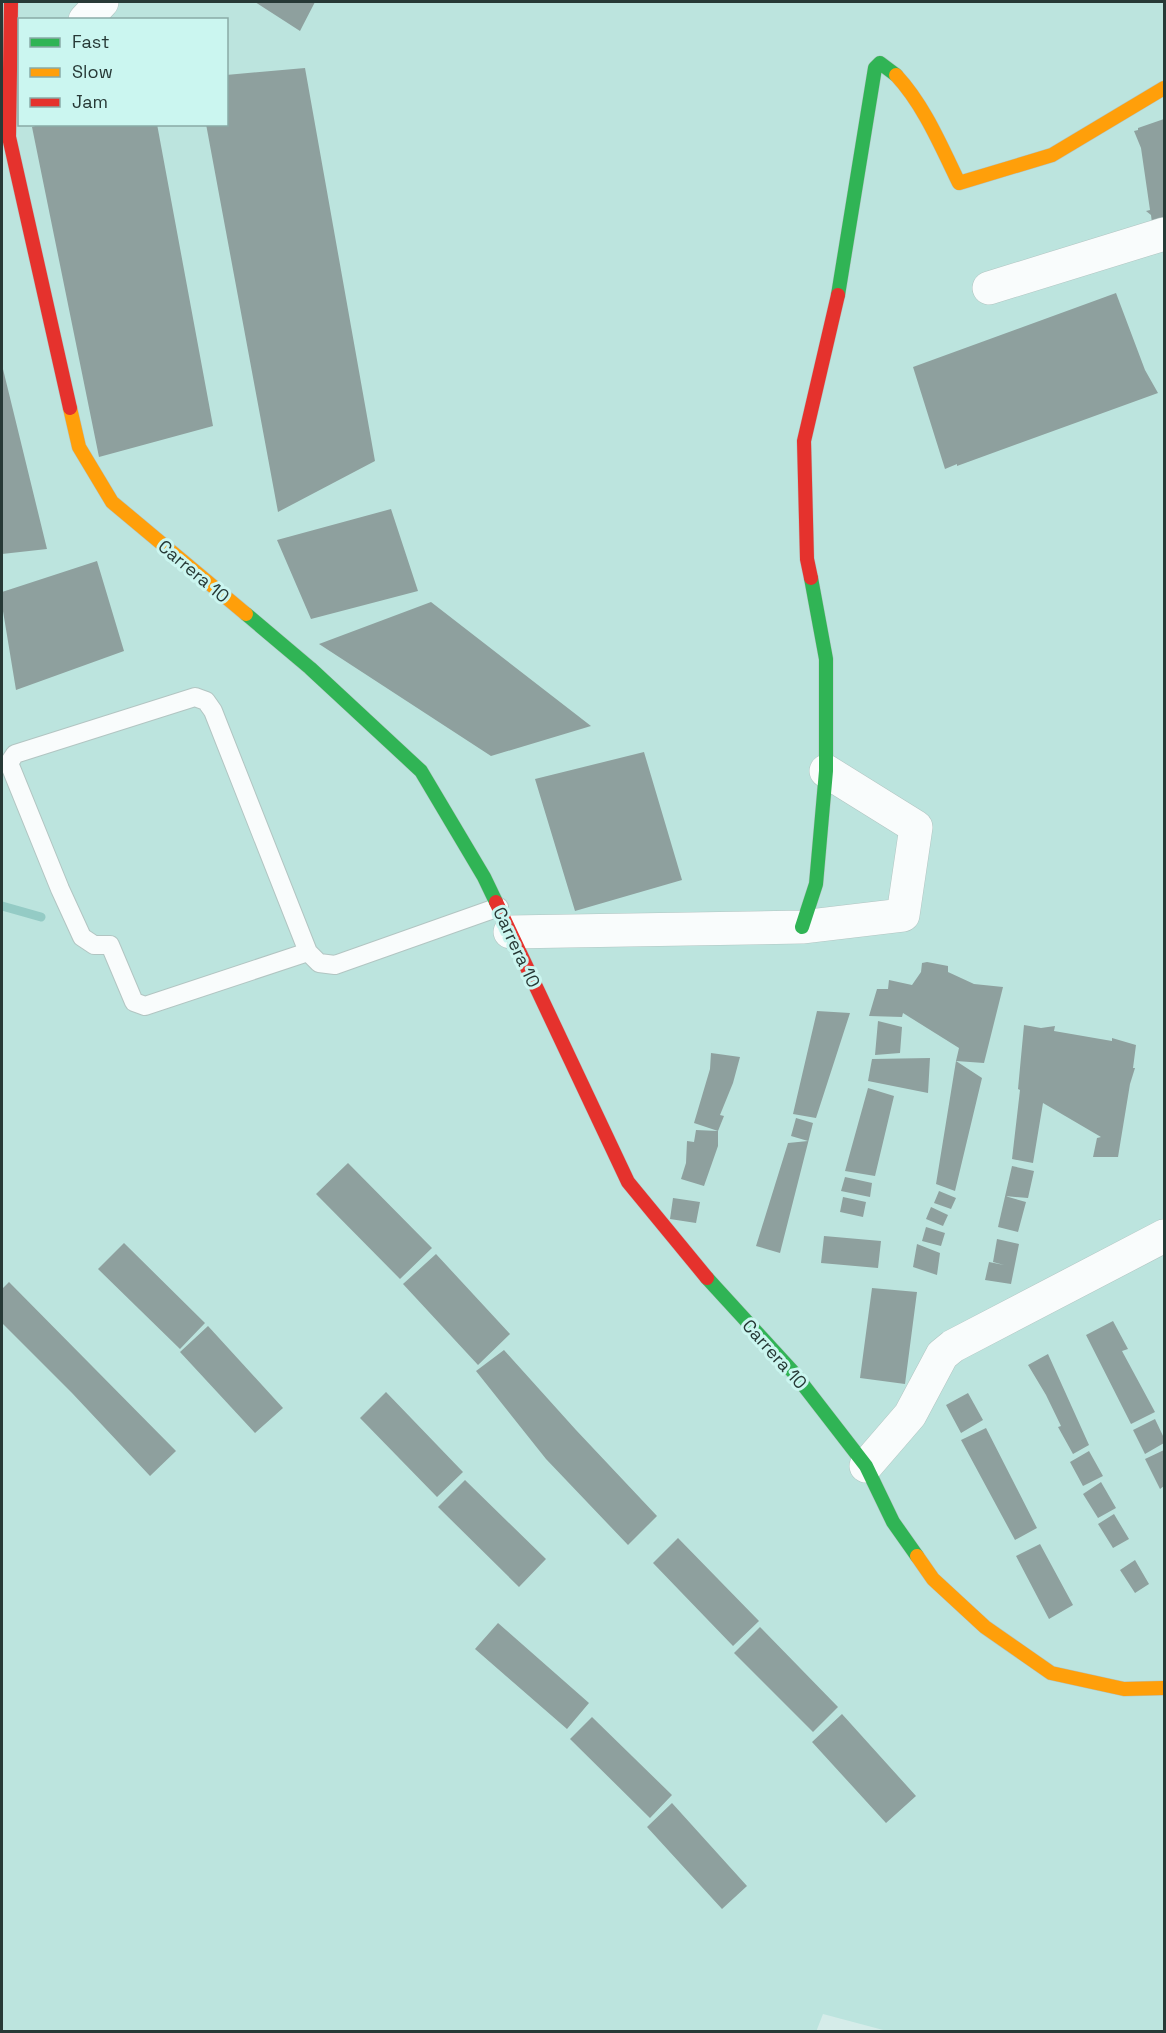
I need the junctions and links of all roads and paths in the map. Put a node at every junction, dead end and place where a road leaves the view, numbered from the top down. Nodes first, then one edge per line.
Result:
1 (11, 2) edge
2 (102, 2) edge
3 (88, 18) edge
4 (1164, 88) edge
5 (15, 96) edge
6 (1164, 234) edge
7 (989, 288) dead end
8 (826, 771) junction
9 (505, 920) junction
10 (802, 927) junction
11 (308, 952) junction
12 (1164, 1236) edge
13 (866, 1466) junction
14 (1164, 1688) edge

1 - 5 street, Carrera 10
2 - 3 street
4 - 8 street
5 - 9 street, Carrera 10
6 - 7 street
8 - 10 street
8 - 10 street
9 - 10 street
9 - 11 lane
9 - 13 street, Carrera 10
11 - 11 lane
12 - 13 street
13 - 14 street, Carrera 10

